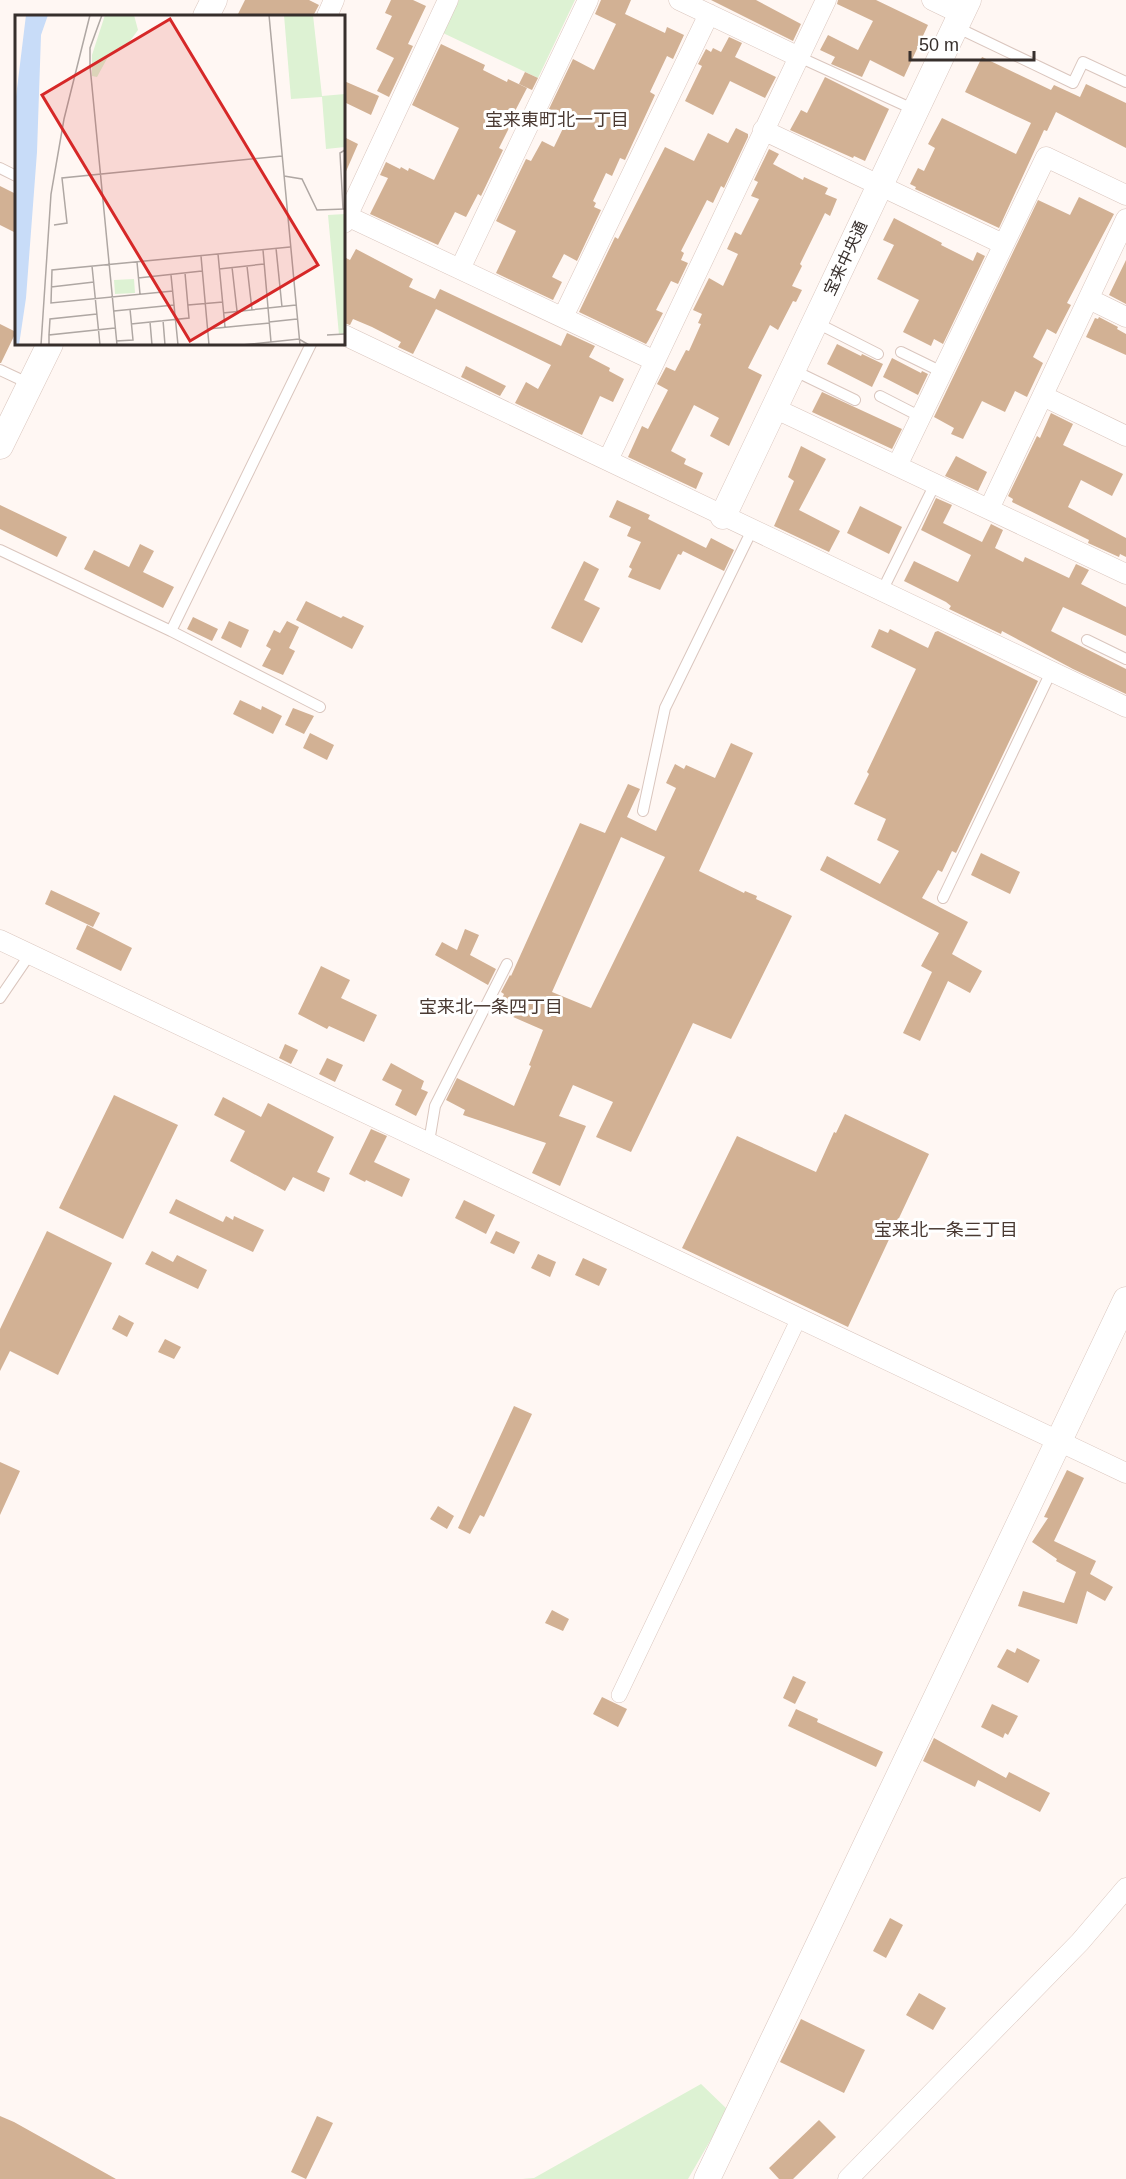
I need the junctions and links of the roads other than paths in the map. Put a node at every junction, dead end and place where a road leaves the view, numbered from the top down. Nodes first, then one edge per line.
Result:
1 (214, 0) edge
2 (334, 0) edge
3 (448, 0) edge
4 (588, 0) edge
5 (679, 0) edge
6 (826, 0) edge
7 (932, 0) edge
8 (961, 13) edge
9 (709, 14) junction
10 (206, 15) edge
11 (327, 15) edge
12 (799, 57) junction
13 (1126, 82) edge
14 (915, 110) junction
15 (763, 130) junction
16 (0, 168) edge
17 (15, 176) edge
18 (880, 185) junction
19 (1126, 195) edge
20 (345, 219) edge
21 (1126, 219) edge
22 (1003, 244) junction
23 (460, 268) junction
24 (1089, 299) junction
25 (563, 317) junction
26 (1126, 317) edge
27 (815, 322) junction
28 (345, 334) edge
29 (50, 345) edge
30 (311, 345) edge
31 (901, 352) dead end
32 (878, 354) dead end
33 (655, 361) junction
34 (0, 370) edge
35 (792, 370) junction
36 (942, 372) junction
37 (30, 384) junction
38 (880, 396) dead end
39 (1043, 396) junction
40 (855, 400) dead end
41 (774, 408) junction
42 (921, 417) junction
43 (1126, 436) edge
44 (0, 446) edge
45 (608, 460) junction
46 (897, 466) junction
47 (935, 484) junction
48 (989, 509) junction
49 (723, 516) junction
50 (752, 530) junction
51 (0, 550) edge
52 (1126, 574) edge
53 (882, 591) junction
54 (171, 631) junction
55 (1087, 640) dead end
56 (1126, 659) edge
57 (1051, 672) junction
58 (320, 707) dead end
59 (1126, 707) edge
60 (643, 811) dead end
61 (943, 898) dead end
62 (0, 940) edge
63 (30, 954) junction
64 (507, 964) dead end
65 (0, 998) edge
66 (429, 1143) junction
67 (1126, 1300) edge
68 (799, 1318) junction
69 (1059, 1441) junction
70 (1126, 1473) edge
71 (620, 1695) dead end
72 (1126, 1888) edge
73 (707, 2179) edge
74 (848, 2179) edge

1 - 10 street
2 - 11 street
3 - 20 street
4 - 23 street
5 - 9 street
6 - 12 street
7 - 8 street
8 - 13 lane
8 - 14 street, 宝来中央通
9 - 12 street
9 - 25 street
12 - 14 lane
12 - 15 street
14 - 18 street, 宝来中央通
15 - 18 street
15 - 33 street
16 - 17 lane
18 - 22 street
18 - 27 street, 宝来中央通
19 - 22 street
20 - 23 street
21 - 24 street
22 - 36 street
23 - 25 street
24 - 26 street
24 - 39 street
25 - 33 street
27 - 32 lane
27 - 35 street, 宝来中央通
28 - 45 street
29 - 37 street
30 - 54 lane
31 - 36 lane
33 - 45 street
34 - 37 lane
35 - 40 lane
35 - 41 street, 宝来中央通
36 - 42 street
37 - 44 street
38 - 42 lane
39 - 43 street
39 - 48 street
41 - 46 street
41 - 49 street, 宝来中央通
42 - 46 street
45 - 49 street
46 - 47 street
47 - 48 street
47 - 53 lane
48 - 52 street
49 - 50 street
50 - 53 street
50 - 60 lane
51 - 54 lane
53 - 57 street
54 - 58 lane
55 - 56 lane
57 - 59 street
57 - 61 lane
62 - 63 street
63 - 65 lane
63 - 66 street
64 - 66 lane
66 - 68 street
67 - 69 street
68 - 69 street
68 - 71 street
69 - 70 street
69 - 73 street
72 - 74 street

